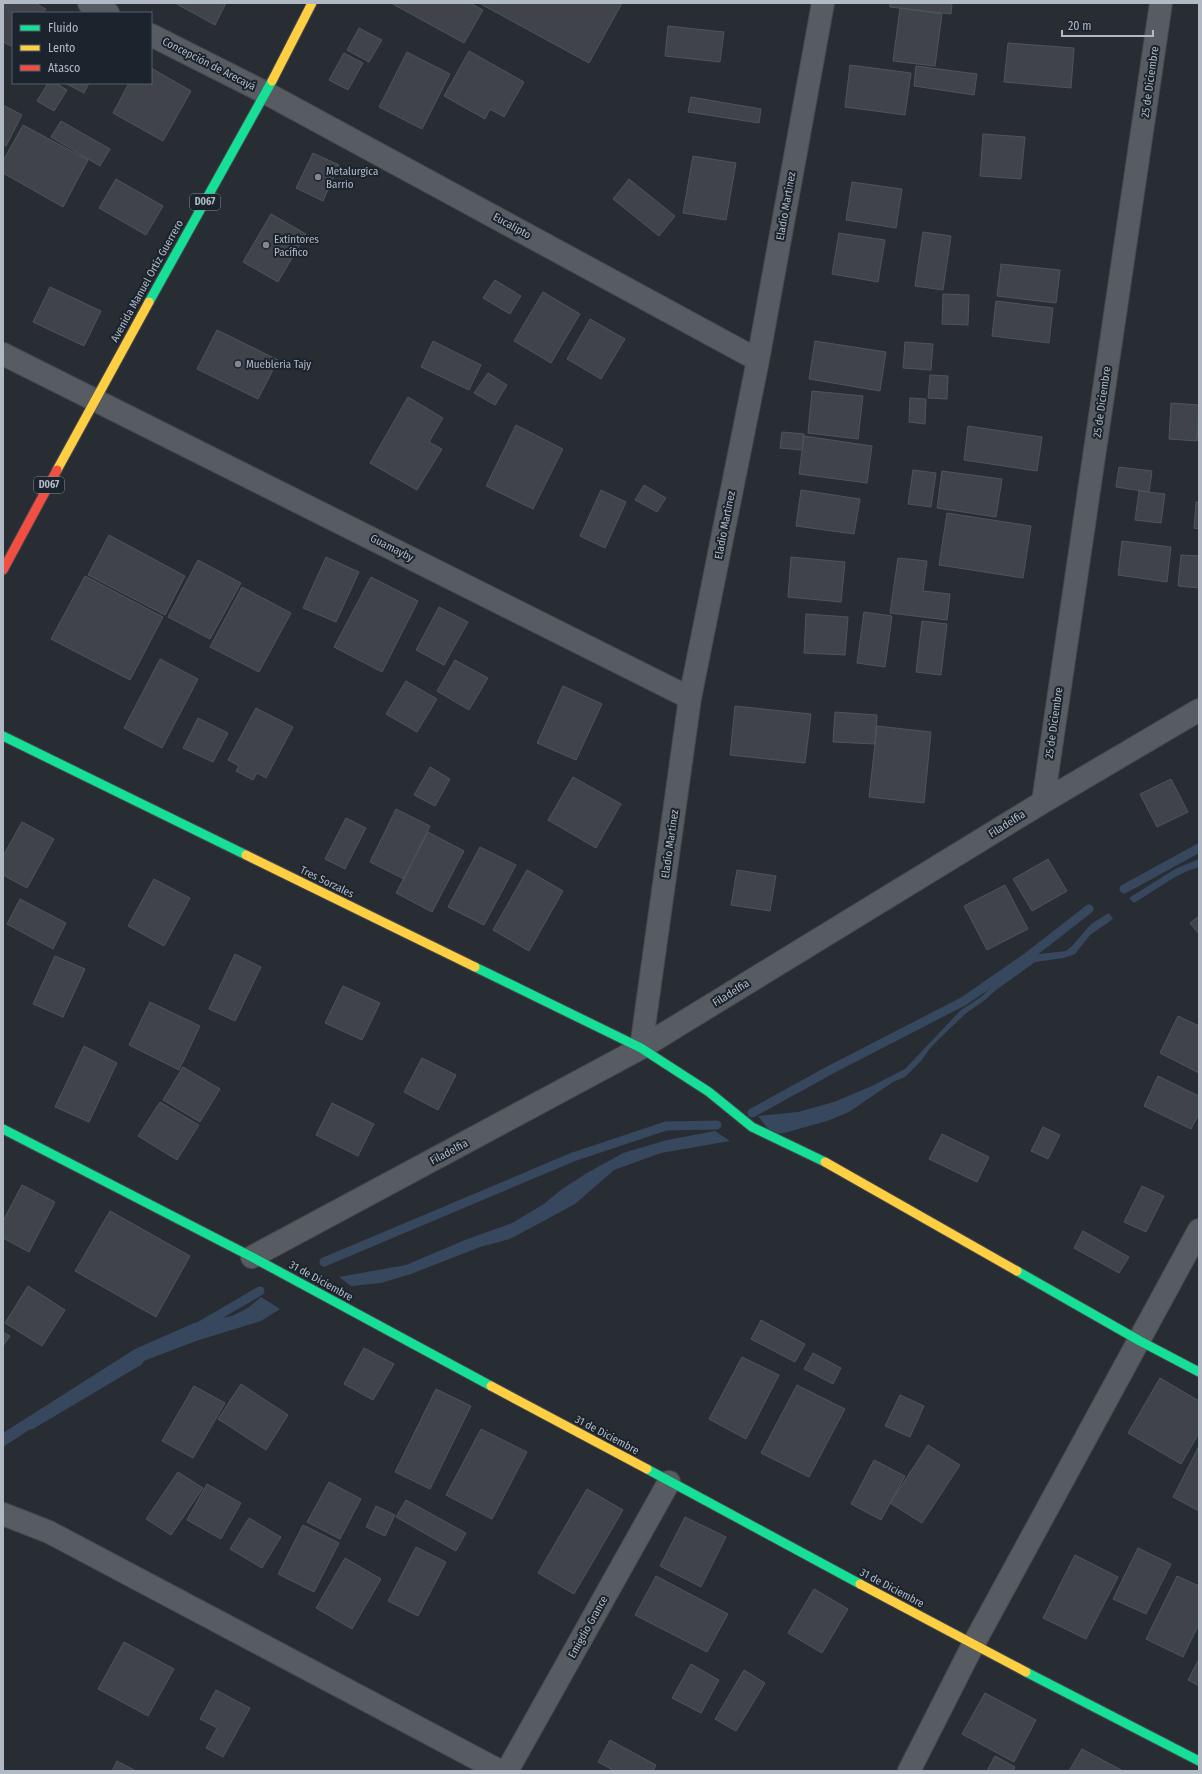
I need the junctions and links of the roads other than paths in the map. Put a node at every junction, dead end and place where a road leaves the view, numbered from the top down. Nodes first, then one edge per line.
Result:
1 (88, 3) edge
2 (312, 3) edge
3 (823, 3) edge
4 (1161, 3) edge
5 (106, 12) edge
6 (152, 35) edge
7 (266, 93) junction
8 (3, 354) edge
9 (758, 360) junction
10 (94, 399) junction
11 (3, 570) edge
12 (690, 698) junction
13 (1199, 710) edge
14 (3, 736) edge
15 (1043, 802) junction
16 (641, 1048) junction
17 (3, 1129) edge
18 (1199, 1230) edge
19 (252, 1257) junction
20 (1140, 1341) junction
21 (1199, 1372) edge
22 (669, 1482) junction
23 (3, 1514) edge
24 (973, 1645) junction
25 (1199, 1762) edge
26 (500, 1771) edge
27 (507, 1771) edge
28 (909, 1771) edge

1 - 5 street
2 - 7 street, Avenida Manuel Ortíz Guerrero / D067
3 - 9 street, Eladio Martinez
4 - 15 street, 25 de Diciembre
6 - 7 street, Concepción de Arecayá
7 - 9 street, Eucalipto
7 - 10 street, Avenida Manuel Ortíz Guerrero / D067
8 - 10 street, Guamayby
9 - 12 street, Eladio Martinez
10 - 11 street, Avenida Manuel Ortíz Guerrero / D067
10 - 12 street, Guamayby
12 - 16 street, Eladio Martinez
13 - 15 street, Filadelfia
14 - 16 street, Tres Sorzales
15 - 16 street, Filadelfia
16 - 19 street, Filadelfia
16 - 20 street, Tres Sorzales
17 - 19 street, 31 de Diciembre
18 - 20 street
19 - 22 street, 31 de Diciembre
20 - 21 street, Tres Sorzales
20 - 24 street
22 - 24 street, 31 de Diciembre
22 - 27 street, Emigdio Grance
23 - 26 street
24 - 25 street, 31 de Diciembre
24 - 28 street

